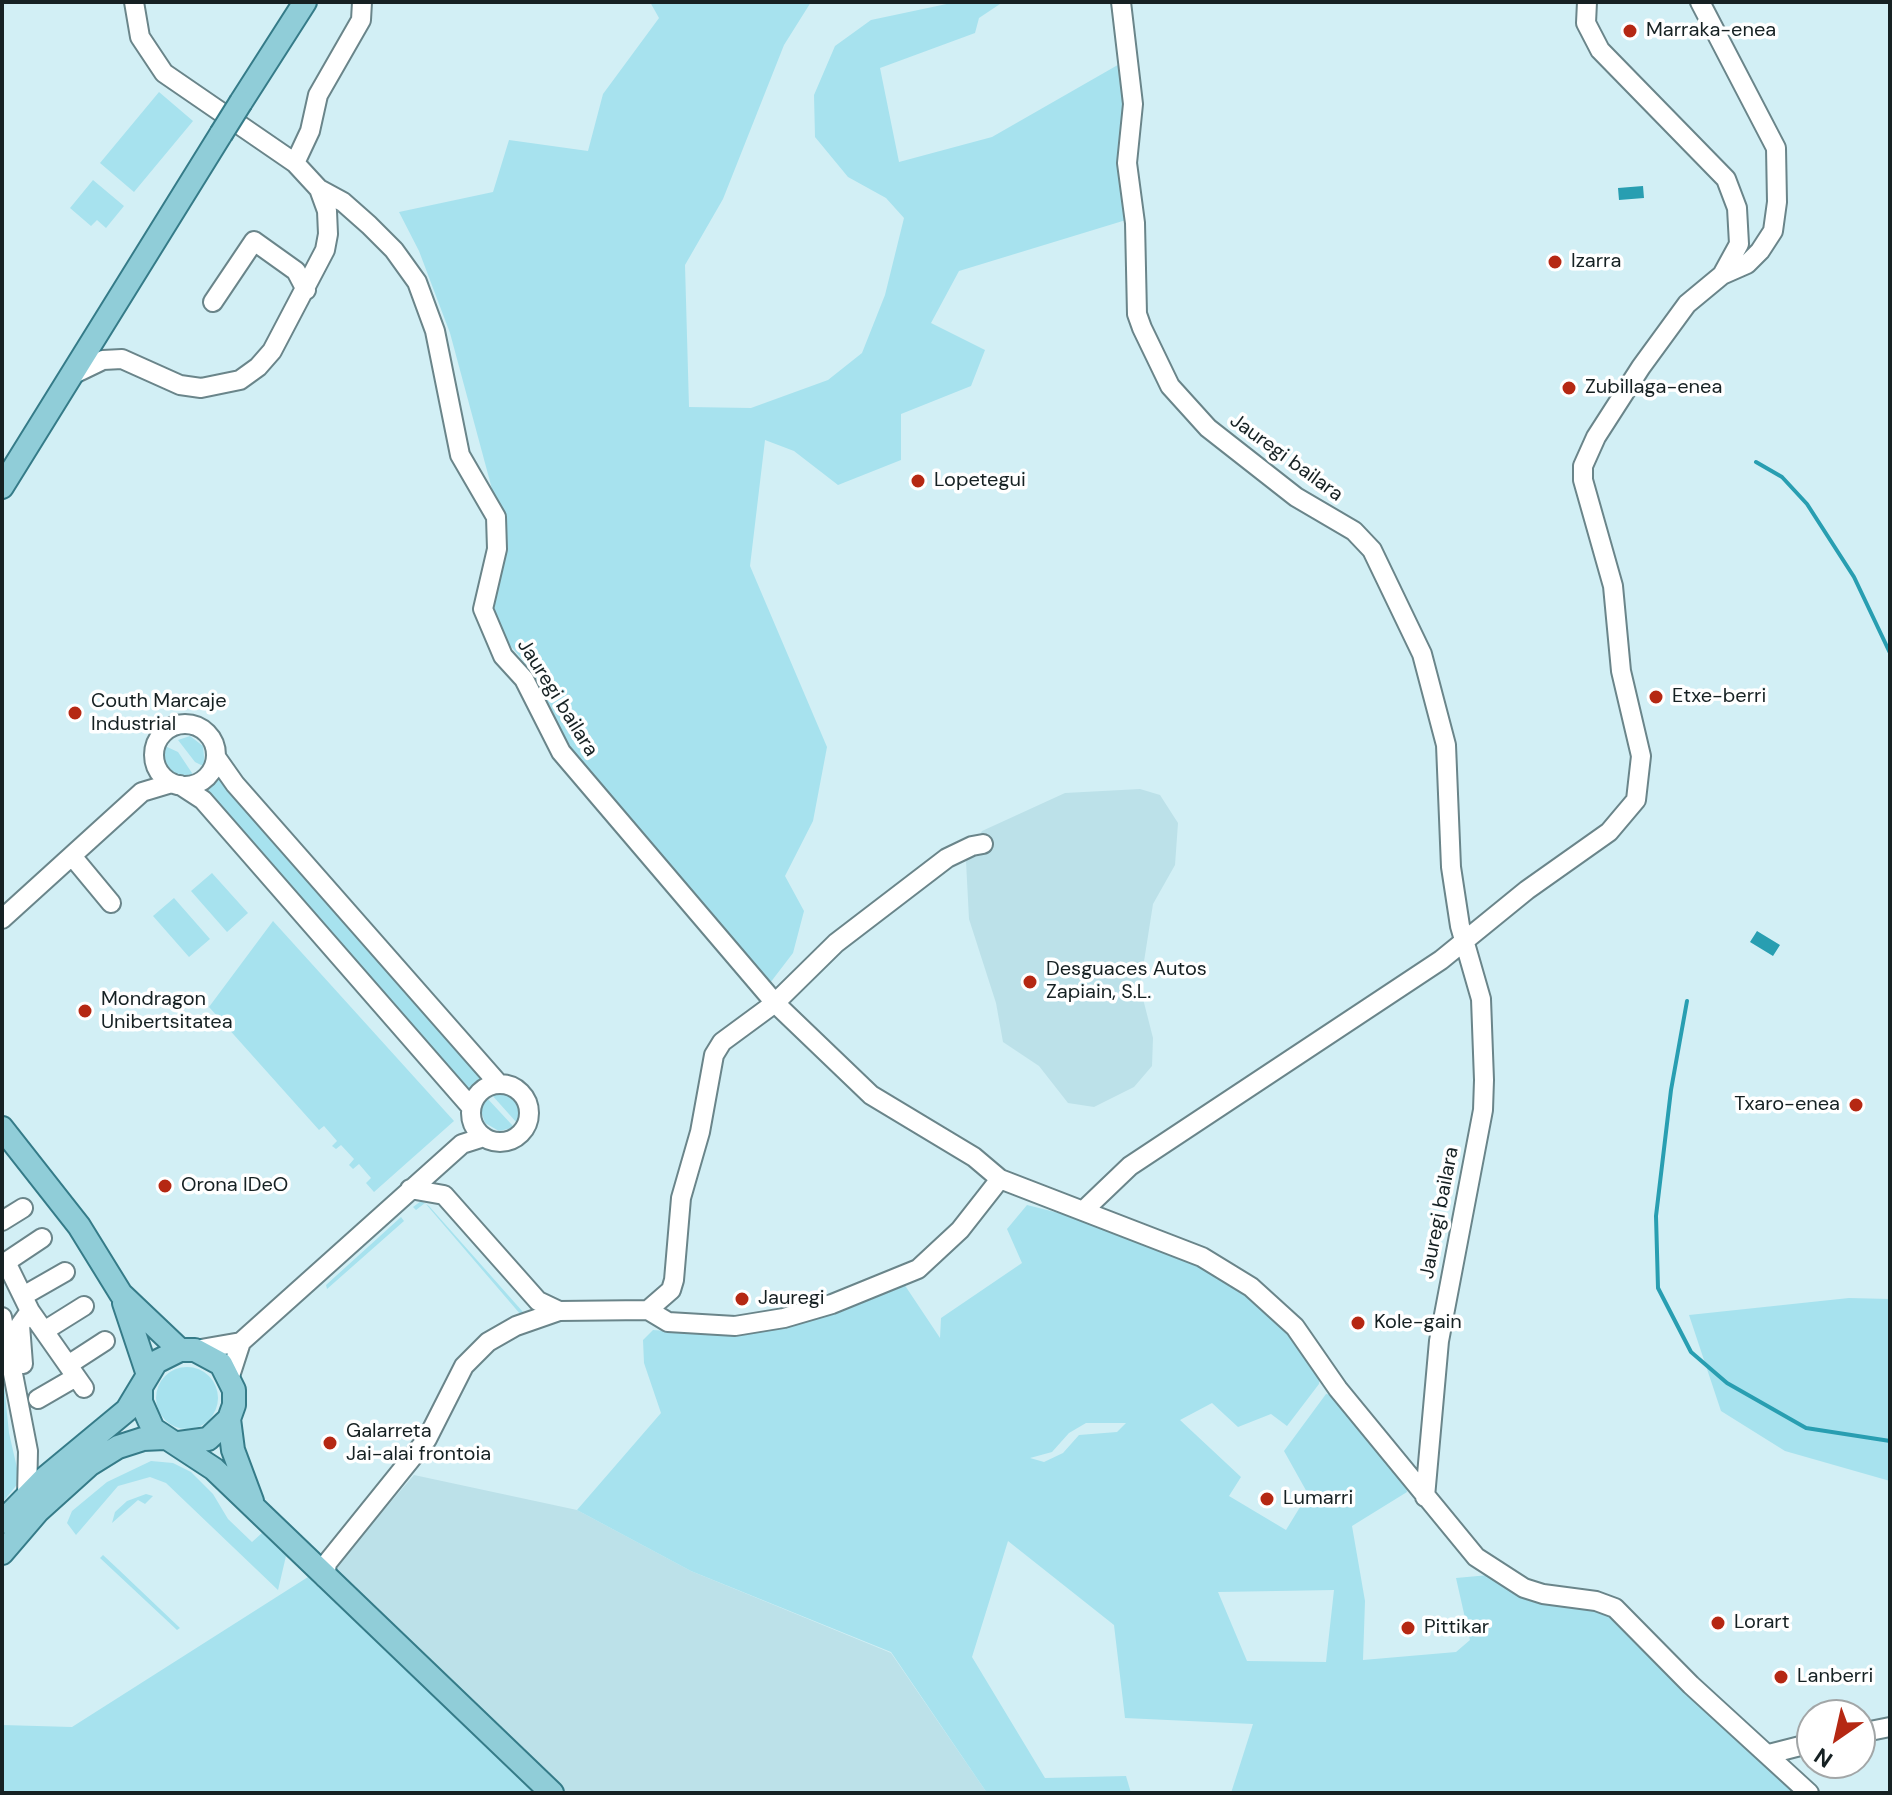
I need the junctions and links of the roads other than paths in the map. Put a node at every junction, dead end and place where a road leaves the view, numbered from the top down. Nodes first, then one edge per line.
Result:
1 (134, 2) edge
2 (305, 2) edge
3 (362, 2) edge
4 (1121, 2) edge
5 (1587, 2) edge
6 (1700, 2) edge
7 (295, 163) junction
8 (319, 189) junction
9 (325, 250) junction
10 (286, 262) junction
11 (1722, 275) junction
12 (306, 290) junction
13 (213, 302) dead end
14 (104, 326) junction
15 (122, 359) junction
16 (74, 374) junction
17 (2, 487) edge
18 (216, 757) junction
19 (156, 762) junction
20 (176, 784) junction
21 (149, 788) junction
22 (983, 844) dead end
23 (72, 856) junction
24 (111, 903) dead end
25 (2, 919) edge
26 (1466, 940) junction
27 (775, 1003) junction
28 (498, 1083) junction
29 (471, 1115) junction
30 (2, 1128) edge
31 (484, 1137) junction
32 (465, 1142) junction
33 (2, 1149) edge
34 (449, 1156) junction
35 (1000, 1179) junction
36 (410, 1189) junction
37 (444, 1195) junction
38 (23, 1208) dead end
39 (1084, 1210) junction
40 (2, 1221) edge
41 (79, 1226) junction
42 (42, 1238) dead end
43 (65, 1272) dead end
44 (121, 1294) junction
45 (27, 1304) junction
46 (84, 1306) dead end
47 (648, 1310) junction
48 (537, 1314) junction
49 (2, 1317) edge
50 (44, 1331) junction
51 (105, 1341) dead end
52 (241, 1342) junction
53 (187, 1350) junction
54 (230, 1376) junction
55 (76, 1377) junction
56 (144, 1380) junction
57 (17, 1396) junction
58 (38, 1399) dead end
59 (229, 1419) junction
60 (172, 1440) junction
61 (28, 1451) junction
62 (66, 1460) junction
63 (27, 1496) junction
64 (1425, 1497) junction
65 (257, 1513) junction
66 (2, 1522) edge
67 (2, 1553) edge
68 (325, 1578) junction
69 (1796, 1747) edge
70 (1769, 1754) junction
71 (552, 1793) edge
72 (1809, 1793) edge

1 - 7 street, Jauregi bailara
2 - 14 main road, bridge
3 - 7 street
4 - 26 street, Jauregi bailara
5 - 11 street
6 - 11 street
7 - 8 street, Jauregi bailara
8 - 9 street
8 - 27 street, Jauregi bailara
9 - 10 street
9 - 12 street
10 - 12 street
10 - 13 street
11 - 26 street
12 - 15 street
14 - 15 street
14 - 16 main road
15 - 16 street
16 - 17 main road
18 - 19 street
18 - 20 street
18 - 28 street
19 - 20 street
19 - 21 street
20 - 21 street
20 - 29 street
21 - 23 street
22 - 27 street
23 - 24 street
23 - 25 street
26 - 39 street
26 - 64 street, Jauregi bailara
27 - 35 street, Jauregi bailara
27 - 47 street
28 - 29 street
28 - 31 street
29 - 31 street
29 - 32 street
30 - 41 main road
31 - 32 street
32 - 34 street
33 - 41 main road
34 - 36 street
34 - 37 street
35 - 39 street, Jauregi bailara
35 - 47 street
36 - 37 street
36 - 52 street
37 - 48 street
38 - 40 street
39 - 64 street, Jauregi bailara
41 - 44 main road
42 - 45 street
43 - 45 street
44 - 53 main road
44 - 56 main road
45 - 50 street
45 - 57 street
46 - 50 street
47 - 48 street
48 - 68 street
49 - 57 street
50 - 55 street
51 - 55 street
52 - 53 street
52 - 54 street
53 - 54 main road
53 - 56 main road
54 - 59 main road
55 - 58 street
56 - 60 main road
56 - 62 main road
57 - 61 street
59 - 60 main road
59 - 65 main road
60 - 65 main road
60 - 67 main road
61 - 62 street
61 - 63 street
62 - 63 main road
63 - 66 main road
64 - 70 street, Jauregi bailara
65 - 68 main road
68 - 71 main road
69 - 70 street
70 - 72 street, Jauregi bailara

